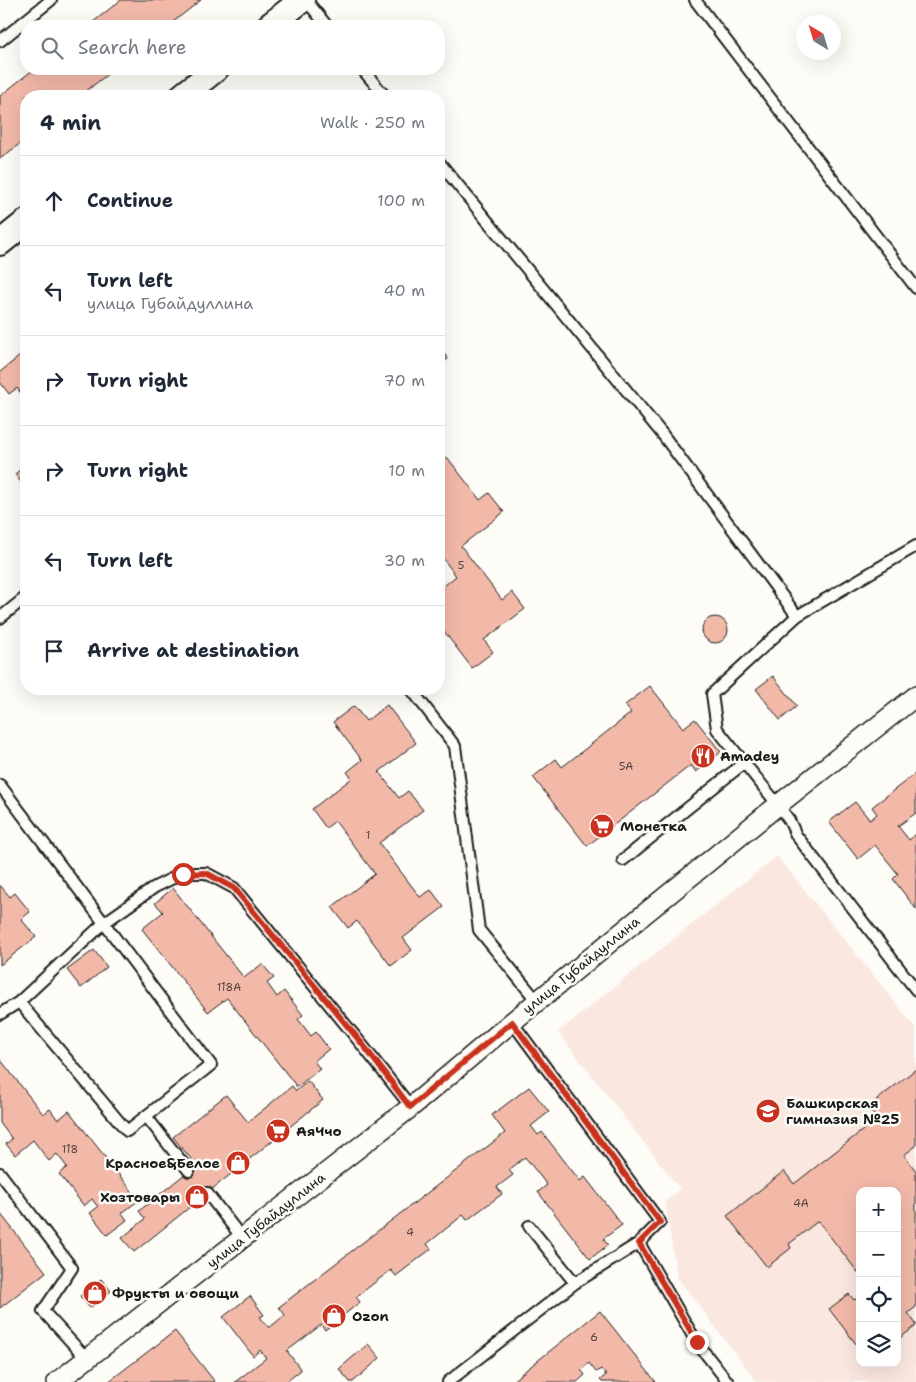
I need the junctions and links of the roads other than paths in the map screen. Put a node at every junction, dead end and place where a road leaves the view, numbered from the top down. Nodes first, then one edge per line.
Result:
1 (51, 0) edge
2 (304, 0) edge
3 (695, 0) edge
4 (26, 20) edge
5 (277, 20) edge
6 (322, 20) edge
7 (20, 25) edge
8 (0, 41) edge
9 (208, 75) edge
10 (367, 75) edge
11 (190, 90) edge
12 (380, 90) edge
13 (445, 169) edge
14 (20, 227) edge
15 (0, 243) edge
16 (916, 288) edge
17 (916, 546) edge
18 (20, 602) edge
19 (797, 616) junction
20 (0, 618) edge
21 (416, 695) edge
22 (916, 696) edge
23 (744, 763) junction
24 (0, 786) edge
25 (778, 805) junction
26 (623, 860) dead end
27 (104, 923) junction
28 (916, 990) edge
29 (19, 1002) junction
30 (537, 1002) junction
31 (0, 1014) edge
32 (512, 1022) junction
33 (410, 1107) junction
34 (146, 1116) junction
35 (189, 1171) dead end
36 (0, 1173) edge
37 (207, 1194) dead end
38 (529, 1226) dead end
39 (242, 1238) junction
40 (639, 1243) junction
41 (575, 1283) junction
42 (87, 1359) junction
43 (57, 1382) edge
44 (448, 1382) edge
45 (728, 1382) edge

1 - 4 lane
2 - 5 street
2 - 6 lane
3 - 16 lane
7 - 8 lane
9 - 11 street
10 - 12 lane
13 - 19 lane
14 - 15 street
17 - 19 lane
18 - 20 lane
19 - 23 lane
21 - 30 lane
22 - 25 street, улица Губайдуллина
23 - 25 lane
23 - 26 lane
24 - 27 lane
25 - 28 lane
25 - 30 street, улица Губайдуллина
27 - 29 lane
27 - 33 lane
27 - 34 lane
29 - 31 lane
29 - 34 lane
30 - 32 street, улица Губайдуллина
32 - 33 street, улица Губайдуллина
32 - 40 lane
33 - 39 street, улица Губайдуллина
34 - 35 lane
36 - 42 lane
37 - 39 lane
38 - 41 lane
39 - 42 street, улица Губайдуллина
40 - 41 lane
40 - 45 lane
41 - 44 lane
42 - 43 street, улица Губайдуллина

